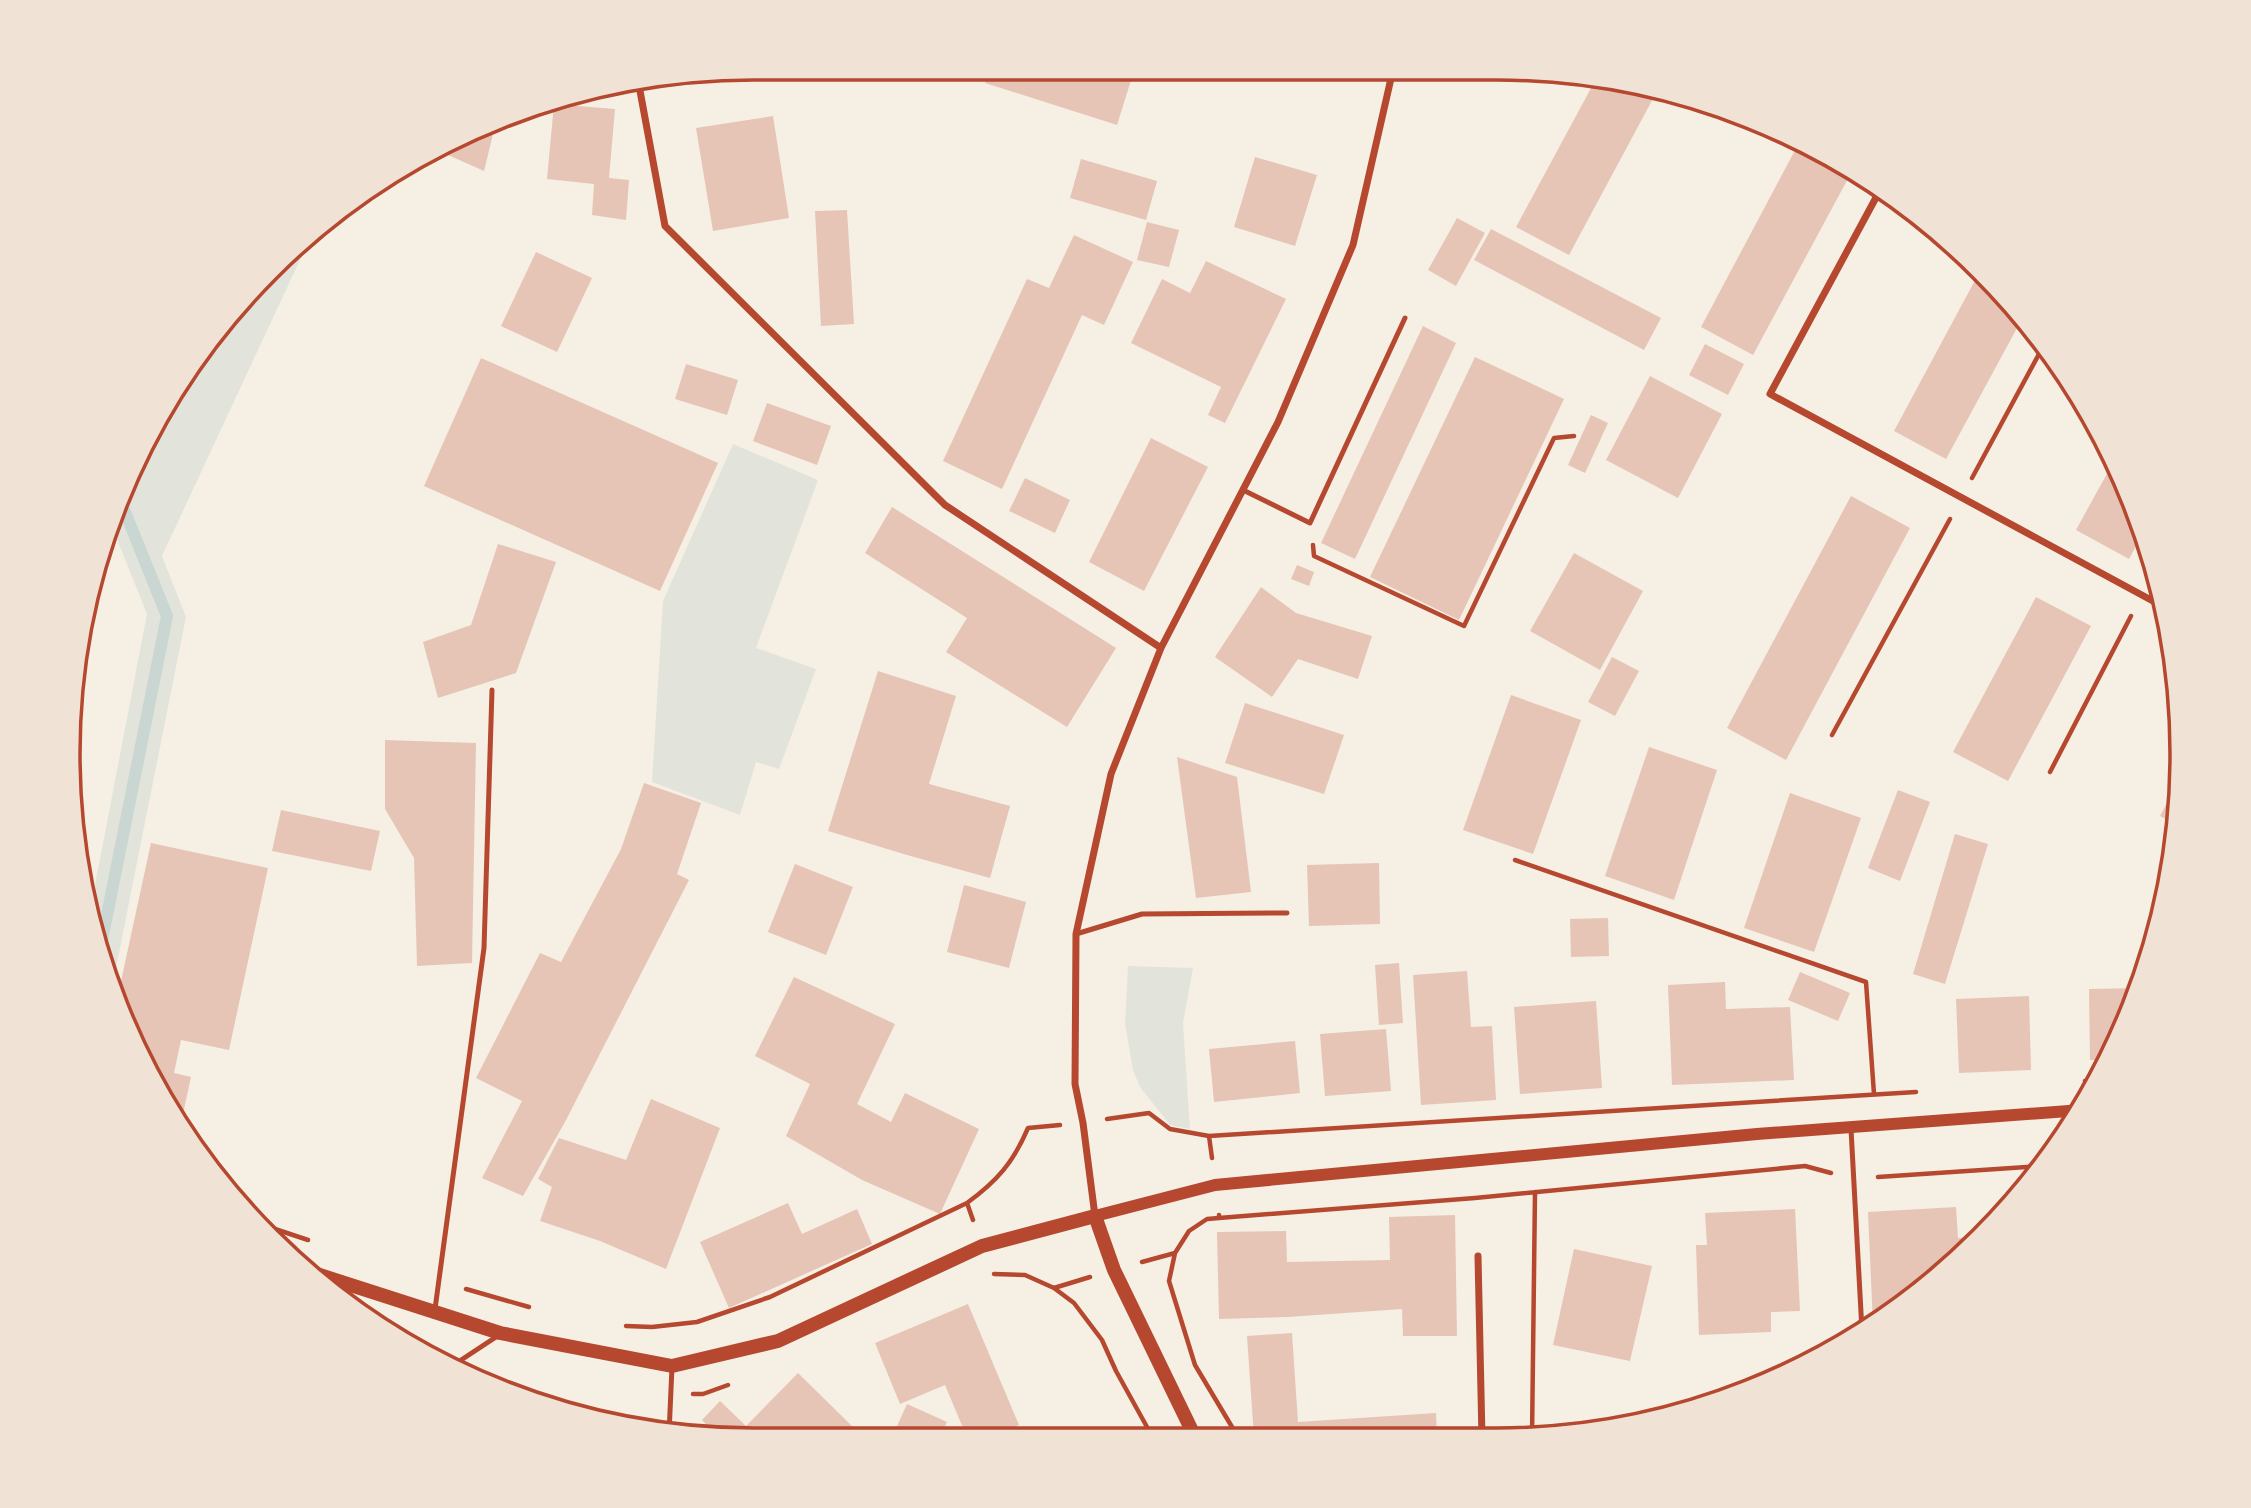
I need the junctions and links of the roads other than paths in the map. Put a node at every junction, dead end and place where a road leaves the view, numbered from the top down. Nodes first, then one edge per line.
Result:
1 (1391, 80) edge
2 (640, 90) edge
3 (1877, 198) edge
4 (1405, 318) dead end
5 (1243, 489) junction
6 (2153, 601) edge
7 (1161, 648) junction
8 (492, 690) dead end
9 (1287, 914) dead end
10 (1076, 934) junction
11 (2068, 1111) edge
12 (1851, 1126) junction
13 (1095, 1216) junction
14 (1478, 1256) dead end
15 (334, 1279) edge
16 (435, 1312) junction
17 (1861, 1320) edge
18 (500, 1334) junction
19 (461, 1360) edge
20 (673, 1366) junction
21 (669, 1422) edge
22 (1191, 1428) edge
23 (1482, 1428) edge

1 - 5 street
2 - 7 street
3 - 6 street
4 - 5 lane
5 - 7 street
7 - 10 street
8 - 16 lane
9 - 10 lane
10 - 13 street
11 - 12 street
12 - 13 street
12 - 17 lane
13 - 20 main road
13 - 22 main road
14 - 23 street
15 - 16 main road
16 - 18 main road
18 - 19 lane
18 - 20 main road
20 - 21 lane

